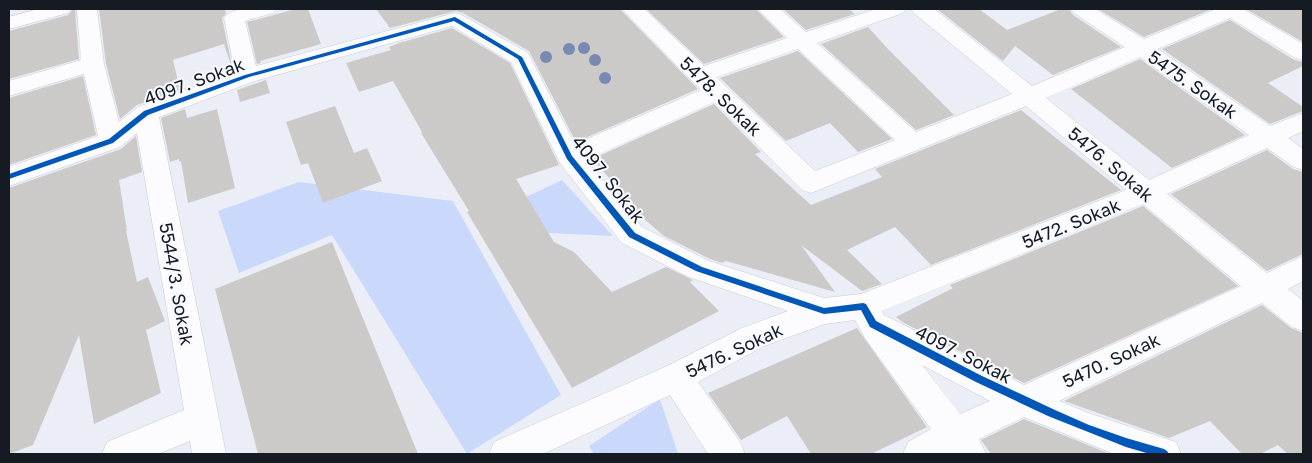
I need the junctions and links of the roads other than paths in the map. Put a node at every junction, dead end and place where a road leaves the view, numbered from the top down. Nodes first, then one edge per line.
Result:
1 (61, 9) edge
2 (87, 9) edge
3 (266, 9) edge
4 (632, 9) edge
5 (768, 9) edge
6 (896, 9) edge
7 (921, 9) edge
8 (1081, 9) edge
9 (1230, 9) edge
10 (233, 13) edge
11 (9, 23) edge
12 (803, 40) junction
13 (1142, 48) junction
14 (1303, 53) edge
15 (93, 64) junction
16 (699, 75) junction
17 (247, 76) junction
18 (9, 89) edge
19 (717, 92) junction
20 (1030, 96) junction
21 (146, 113) junction
22 (1303, 121) edge
23 (1268, 137) junction
24 (111, 141) junction
25 (912, 142) junction
26 (568, 156) junction
27 (1303, 161) edge
28 (9, 177) edge
29 (1145, 193) junction
30 (1303, 267) edge
31 (1265, 288) junction
32 (824, 310) junction
33 (868, 315) junction
34 (1303, 318) edge
35 (676, 377) junction
36 (1023, 402) junction
37 (202, 418) junction
38 (962, 444) edge
39 (119, 454) edge
40 (209, 454) edge
41 (506, 454) edge
42 (728, 454) edge
43 (920, 454) edge
44 (1164, 454) edge

1 - 11 street
2 - 15 street
3 - 10 street
4 - 16 street, 5478. Sokak
5 - 12 street
6 - 12 street
7 - 20 street, 5476. Sokak
8 - 13 street, 5475. Sokak
9 - 13 street
9 - 14 street
10 - 17 street
12 - 16 street
12 - 25 street
13 - 20 street
13 - 23 street, 5475. Sokak
15 - 18 street
15 - 24 street
16 - 19 street, 5478. Sokak
17 - 21 street, 4097. Sokak
17 - 26 street, 4097. Sokak
19 - 25 street, 5478. Sokak
19 - 26 street
20 - 25 street
20 - 29 street, 5476. Sokak
21 - 24 street, 4097. Sokak
21 - 37 street, 5544/3. Sokak
22 - 23 street, 5472. Sokak
23 - 27 street, 5475. Sokak
23 - 29 street, 5472. Sokak
24 - 28 street, 4097. Sokak
26 - 32 street, 4097. Sokak
29 - 31 street, 5476. Sokak
29 - 33 street, 5472. Sokak
30 - 31 street, 5470. Sokak
31 - 34 street, 5476. Sokak
31 - 36 street, 5470. Sokak
32 - 33 street, 4097. Sokak
32 - 35 street, 5476. Sokak
33 - 36 street, 4097. Sokak
33 - 38 street
35 - 41 street
35 - 42 street, 5476. Sokak
36 - 38 street, 5470. Sokak
36 - 44 street, 4097. Sokak
37 - 39 street
37 - 40 street, 5544/3. Sokak
38 - 43 street, 5470. Sokak

